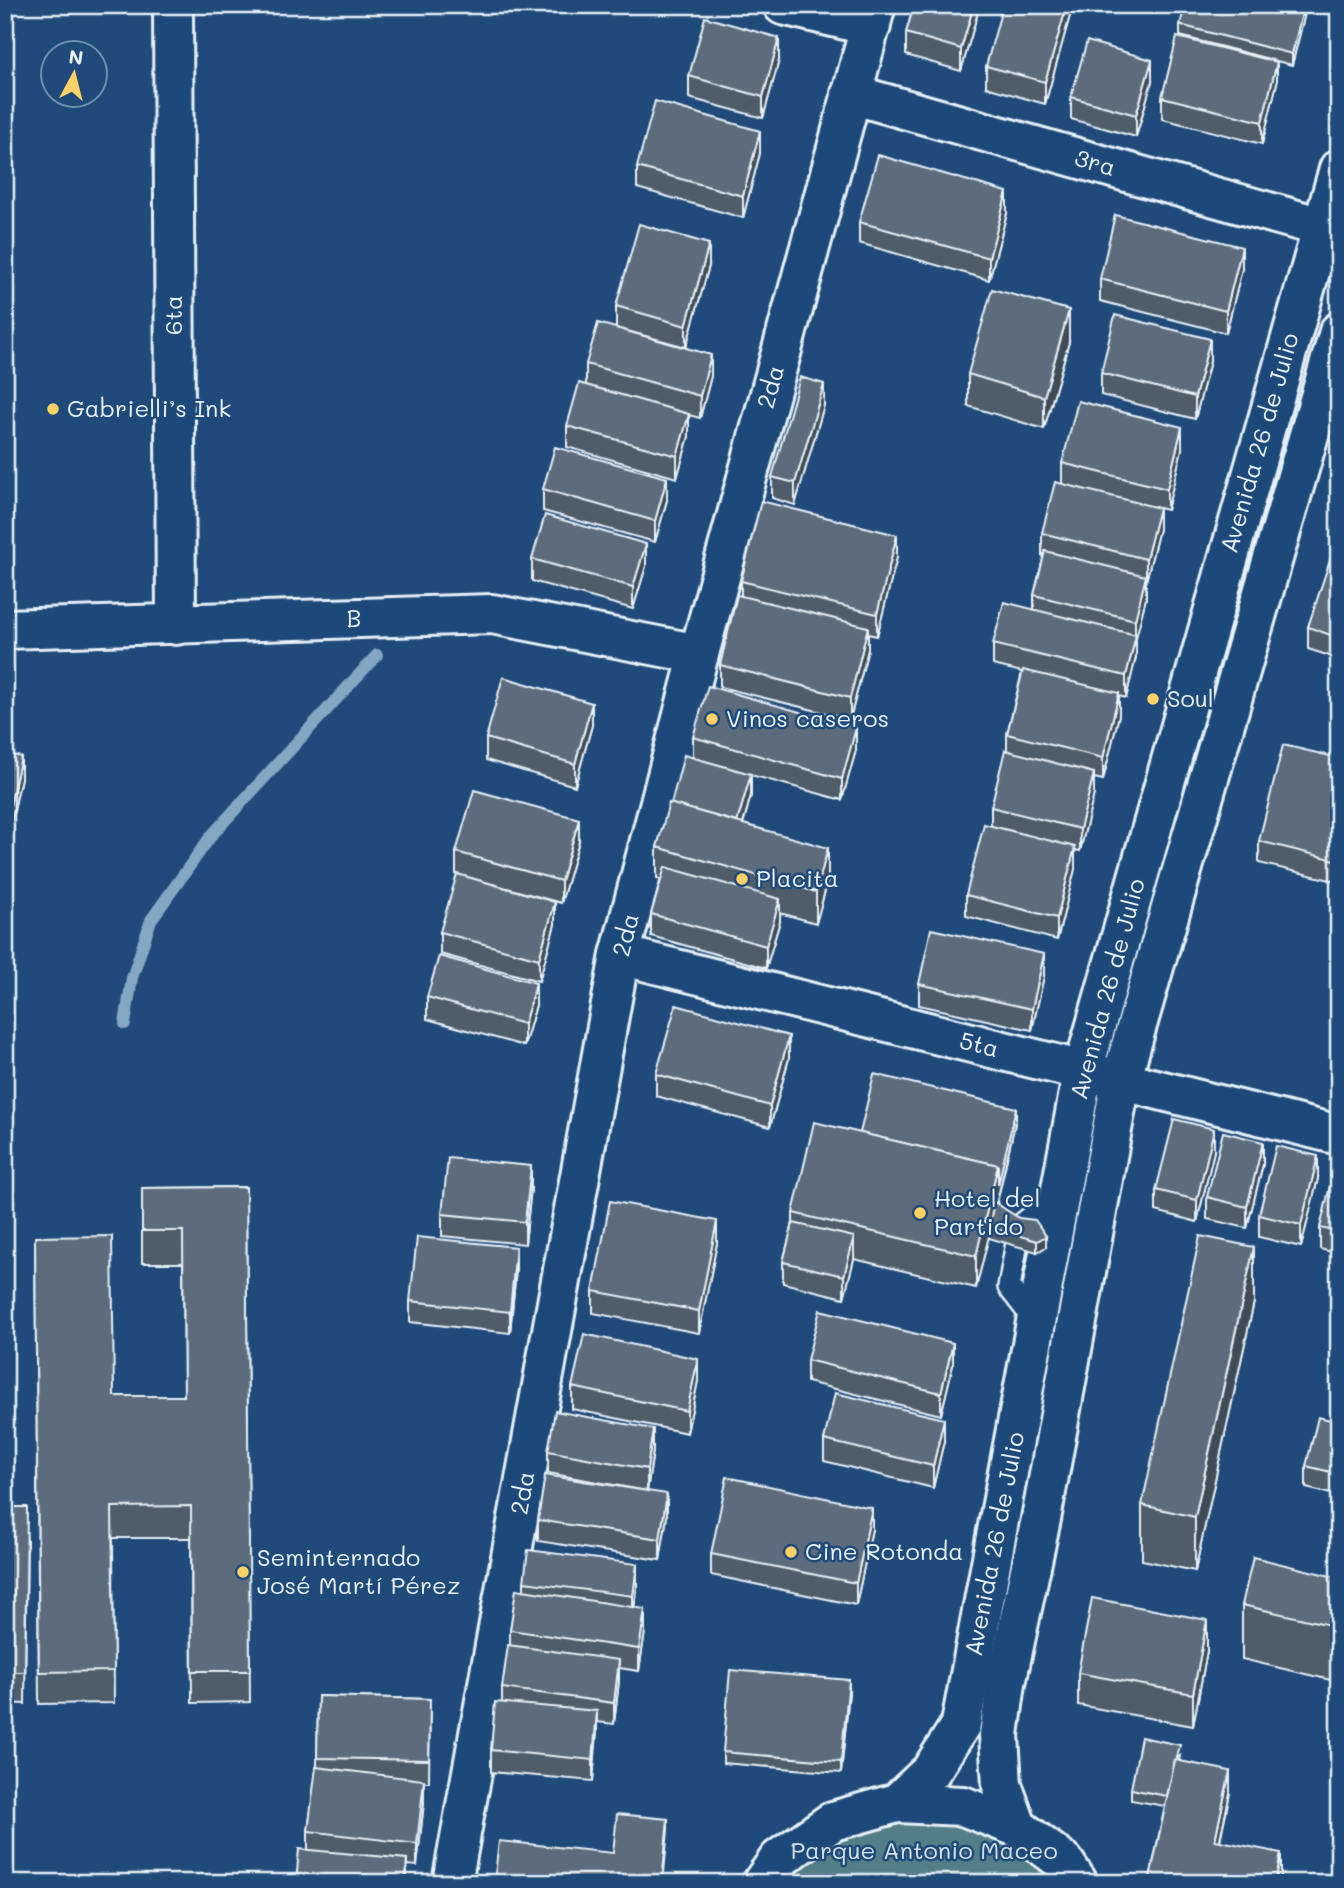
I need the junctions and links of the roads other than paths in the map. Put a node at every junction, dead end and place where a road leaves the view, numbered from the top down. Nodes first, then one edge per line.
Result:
1 (173, 5) edge
2 (783, 5) edge
3 (874, 16) edge
4 (851, 94) junction
5 (1339, 169) edge
6 (1330, 229) edge
7 (1339, 332) edge
8 (176, 625) junction
9 (5, 629) edge
10 (699, 654) junction
11 (620, 955) junction
12 (1083, 1071) junction
13 (1121, 1080) junction
14 (1339, 1135) edge
15 (897, 1803) junction
16 (1017, 1827) junction
17 (452, 1883) edge
18 (762, 1883) edge
19 (1078, 1883) edge

1 - 8 street, 6ta
2 - 3 street
3 - 4 street, 2da
4 - 6 street, 3ra
4 - 10 street, 2da
5 - 6 street, Avenida 26 de Julio
6 - 12 street, Avenida 26 de Julio
7 - 13 street, Avenida 26 de Julio
8 - 9 street, B
8 - 10 street, B
10 - 11 street, 2da
11 - 12 street, 5ta
11 - 17 street, 2da
12 - 13 street, 5ta
12 - 15 street, Avenida 26 de Julio
13 - 14 street, 5ta
13 - 16 street, Avenida 26 de Julio
15 - 16 street
15 - 18 street
16 - 19 street

